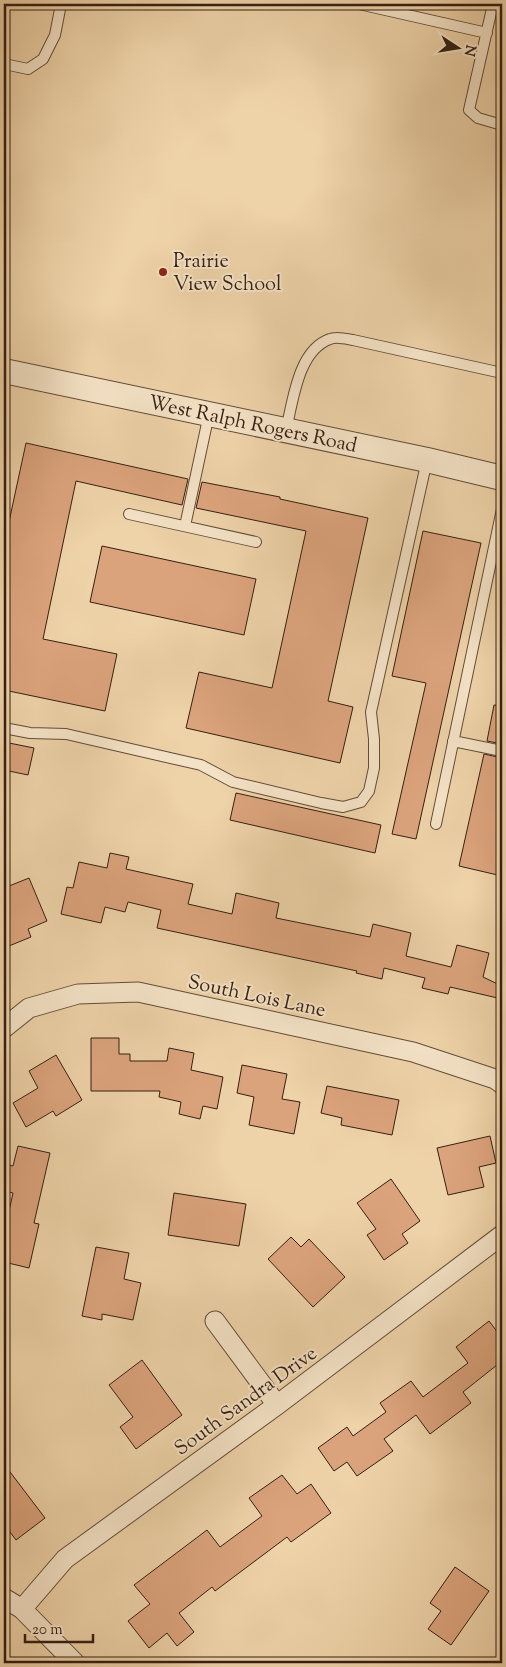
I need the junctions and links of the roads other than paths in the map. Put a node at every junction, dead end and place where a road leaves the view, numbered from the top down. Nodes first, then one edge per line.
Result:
1 (61, 4) edge
2 (359, 4) edge
3 (493, 4) edge
4 (487, 33) junction
5 (4, 64) edge
6 (502, 125) edge
7 (4, 371) edge
8 (502, 373) edge
9 (209, 414) junction
10 (286, 430) junction
11 (427, 460) junction
12 (502, 478) edge
13 (502, 509) edge
14 (130, 514) dead end
15 (185, 526) junction
16 (256, 542) dead end
17 (4, 728) edge
18 (453, 741) junction
19 (502, 751) edge
20 (436, 824) dead end
21 (4, 1028) edge
22 (502, 1084) edge
23 (502, 1235) edge
24 (215, 1322) dead end
25 (277, 1405) junction
26 (4, 1598) edge
27 (22, 1609) junction
28 (75, 1663) edge

1 - 5 lane
2 - 4 lane
3 - 4 lane
4 - 6 lane
7 - 9 street, West Ralph Rogers Road
8 - 10 lane
9 - 10 street, West Ralph Rogers Road
9 - 15 lane
10 - 11 street, West Ralph Rogers Road
11 - 12 street, West Ralph Rogers Road
11 - 17 lane
13 - 18 lane
14 - 15 lane
15 - 16 lane
18 - 19 lane
18 - 20 lane
21 - 22 street, South Lois Lane
23 - 25 street, South Sandra Drive
24 - 25 street
25 - 27 street, South Sandra Drive
26 - 27 street
27 - 28 street

